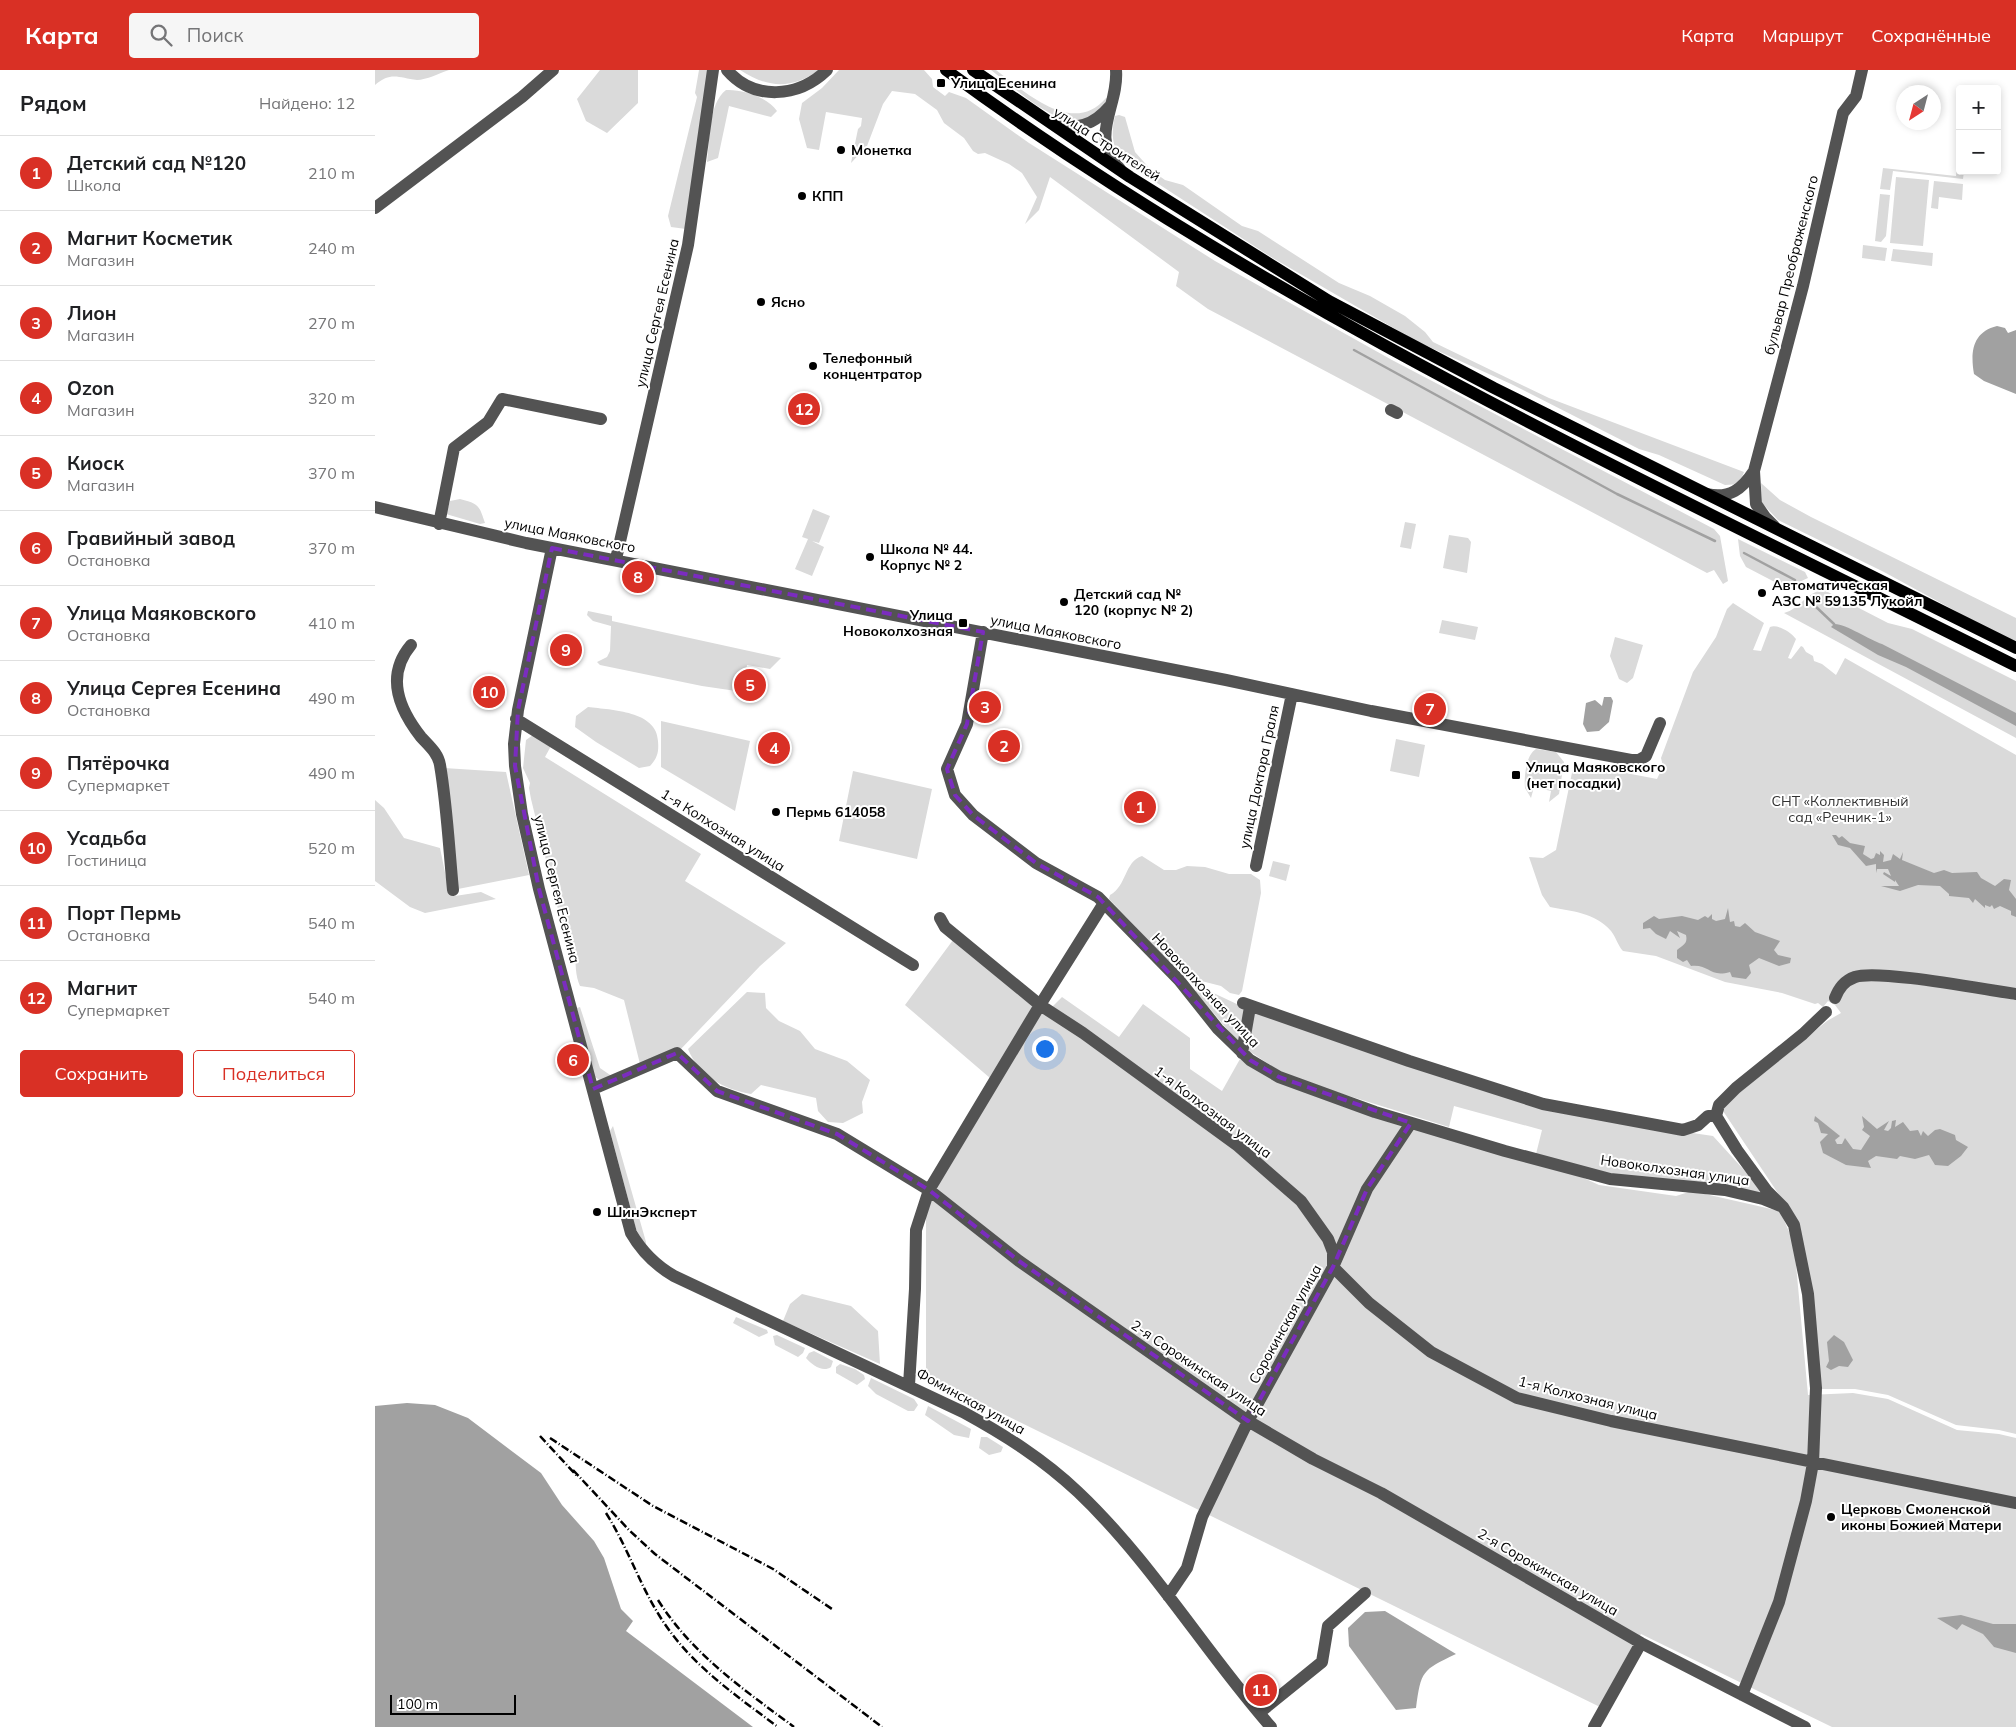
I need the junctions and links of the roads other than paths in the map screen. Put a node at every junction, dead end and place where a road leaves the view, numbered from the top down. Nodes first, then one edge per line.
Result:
1 (553, 70) edge
2 (713, 70) edge
3 (727, 70) edge
4 (827, 70) edge
5 (946, 70) edge
6 (973, 70) edge
7 (1116, 70) edge
8 (1862, 70) edge
9 (750, 87) junction
10 (711, 92) junction
11 (1113, 102) junction
12 (1039, 118) junction
13 (1130, 177) junction
14 (375, 208) edge
15 (601, 419) dead end
16 (1754, 471) junction
17 (1700, 492) junction
18 (375, 508) edge
19 (439, 524) junction
20 (1783, 531) junction
21 (552, 548) junction
22 (616, 559) junction
23 (983, 632) junction
24 (411, 645) dead end
25 (2016, 648) edge
26 (2016, 666) edge
27 (1291, 694) junction
28 (516, 720) junction
29 (1660, 724) dead end
30 (1256, 866) dead end
31 (453, 890) dead end
32 (1104, 903) junction
33 (940, 918) dead end
34 (913, 965) dead end
35 (2016, 994) edge
36 (1835, 998) dead end
37 (1040, 1005) junction
38 (1826, 1012) dead end
39 (1241, 1053) junction
40 (593, 1090) junction
41 (1716, 1116) junction
42 (1411, 1123) junction
43 (929, 1190) junction
44 (1783, 1207) junction
45 (631, 1233) joint
46 (1333, 1267) junction
47 (909, 1385) junction
48 (1248, 1421) junction
49 (1813, 1463) junction
50 (2016, 1503) edge
51 (1365, 1593) dead end
52 (1167, 1596) junction
53 (1641, 1643) junction
54 (1742, 1695) junction
55 (1259, 1713) junction
56 (1271, 1727) edge
57 (1594, 1727) edge
58 (1805, 1727) edge

1 - 14 street
2 - 10 street, улица Сергея Есенина
3 - 9 street
4 - 9 street
5 - 26 main road
6 - 12 main road, улица Строителей
7 - 11 street
8 - 16 street, бульвар Преображенского
9 - 10 street
10 - 22 street, улица Сергея Есенина
11 - 12 street
11 - 13 street
12 - 13 main road, улица Строителей
13 - 17 main road, улица Строителей
15 - 19 street
16 - 17 street
16 - 20 street
17 - 20 main road, улица Строителей
18 - 19 street, улица Маяковского
19 - 21 street, улица Маяковского
20 - 25 main road, улица Строителей
21 - 22 street, улица Маяковского
21 - 28 street, улица Сергея Есенина
22 - 23 street, улица Маяковского
23 - 27 street, улица Маяковского
23 - 32 street, Новоколхозная улица
24 - 31 street
27 - 29 street, улица Маяковского
27 - 30 street, улица Доктора Граля
28 - 34 street, 1-я Колхозная улица
28 - 40 street, улица Сергея Есенина
32 - 37 street
32 - 39 street, Новоколхозная улица
33 - 37 street, 1-я Колхозная улица
35 - 36 street
37 - 43 street
37 - 46 street, 1-я Колхозная улица
38 - 41 street
39 - 41 street, Новоколхозная улица
39 - 42 street, Новоколхозная улица
40 - 43 street, 2-я Сорокинская улица
40 - 45 street, улица Сергея Есенина
41 - 44 street, Новоколхозная улица
42 - 44 street, Новоколхозная улица
42 - 46 street, Сорокинская улица
43 - 47 street
43 - 48 street, 2-я Сорокинская улица
44 - 49 street, Новоколхозная улица
45 - 47 street, Фоминская улица
46 - 48 street, Сорокинская улица
46 - 49 street, 1-я Колхозная улица
47 - 52 street, Фоминская улица
48 - 52 street, Сорокинская улица
48 - 53 street, 2-я Сорокинская улица
49 - 50 street, 1-я Колхозная улица
49 - 54 street, Новоколхозная улица
51 - 55 street
52 - 55 street, Фоминская улица
53 - 54 street, 2-я Сорокинская улица
53 - 57 street
54 - 58 street, 2-я Сорокинская улица
55 - 56 street, Фоминская улица

